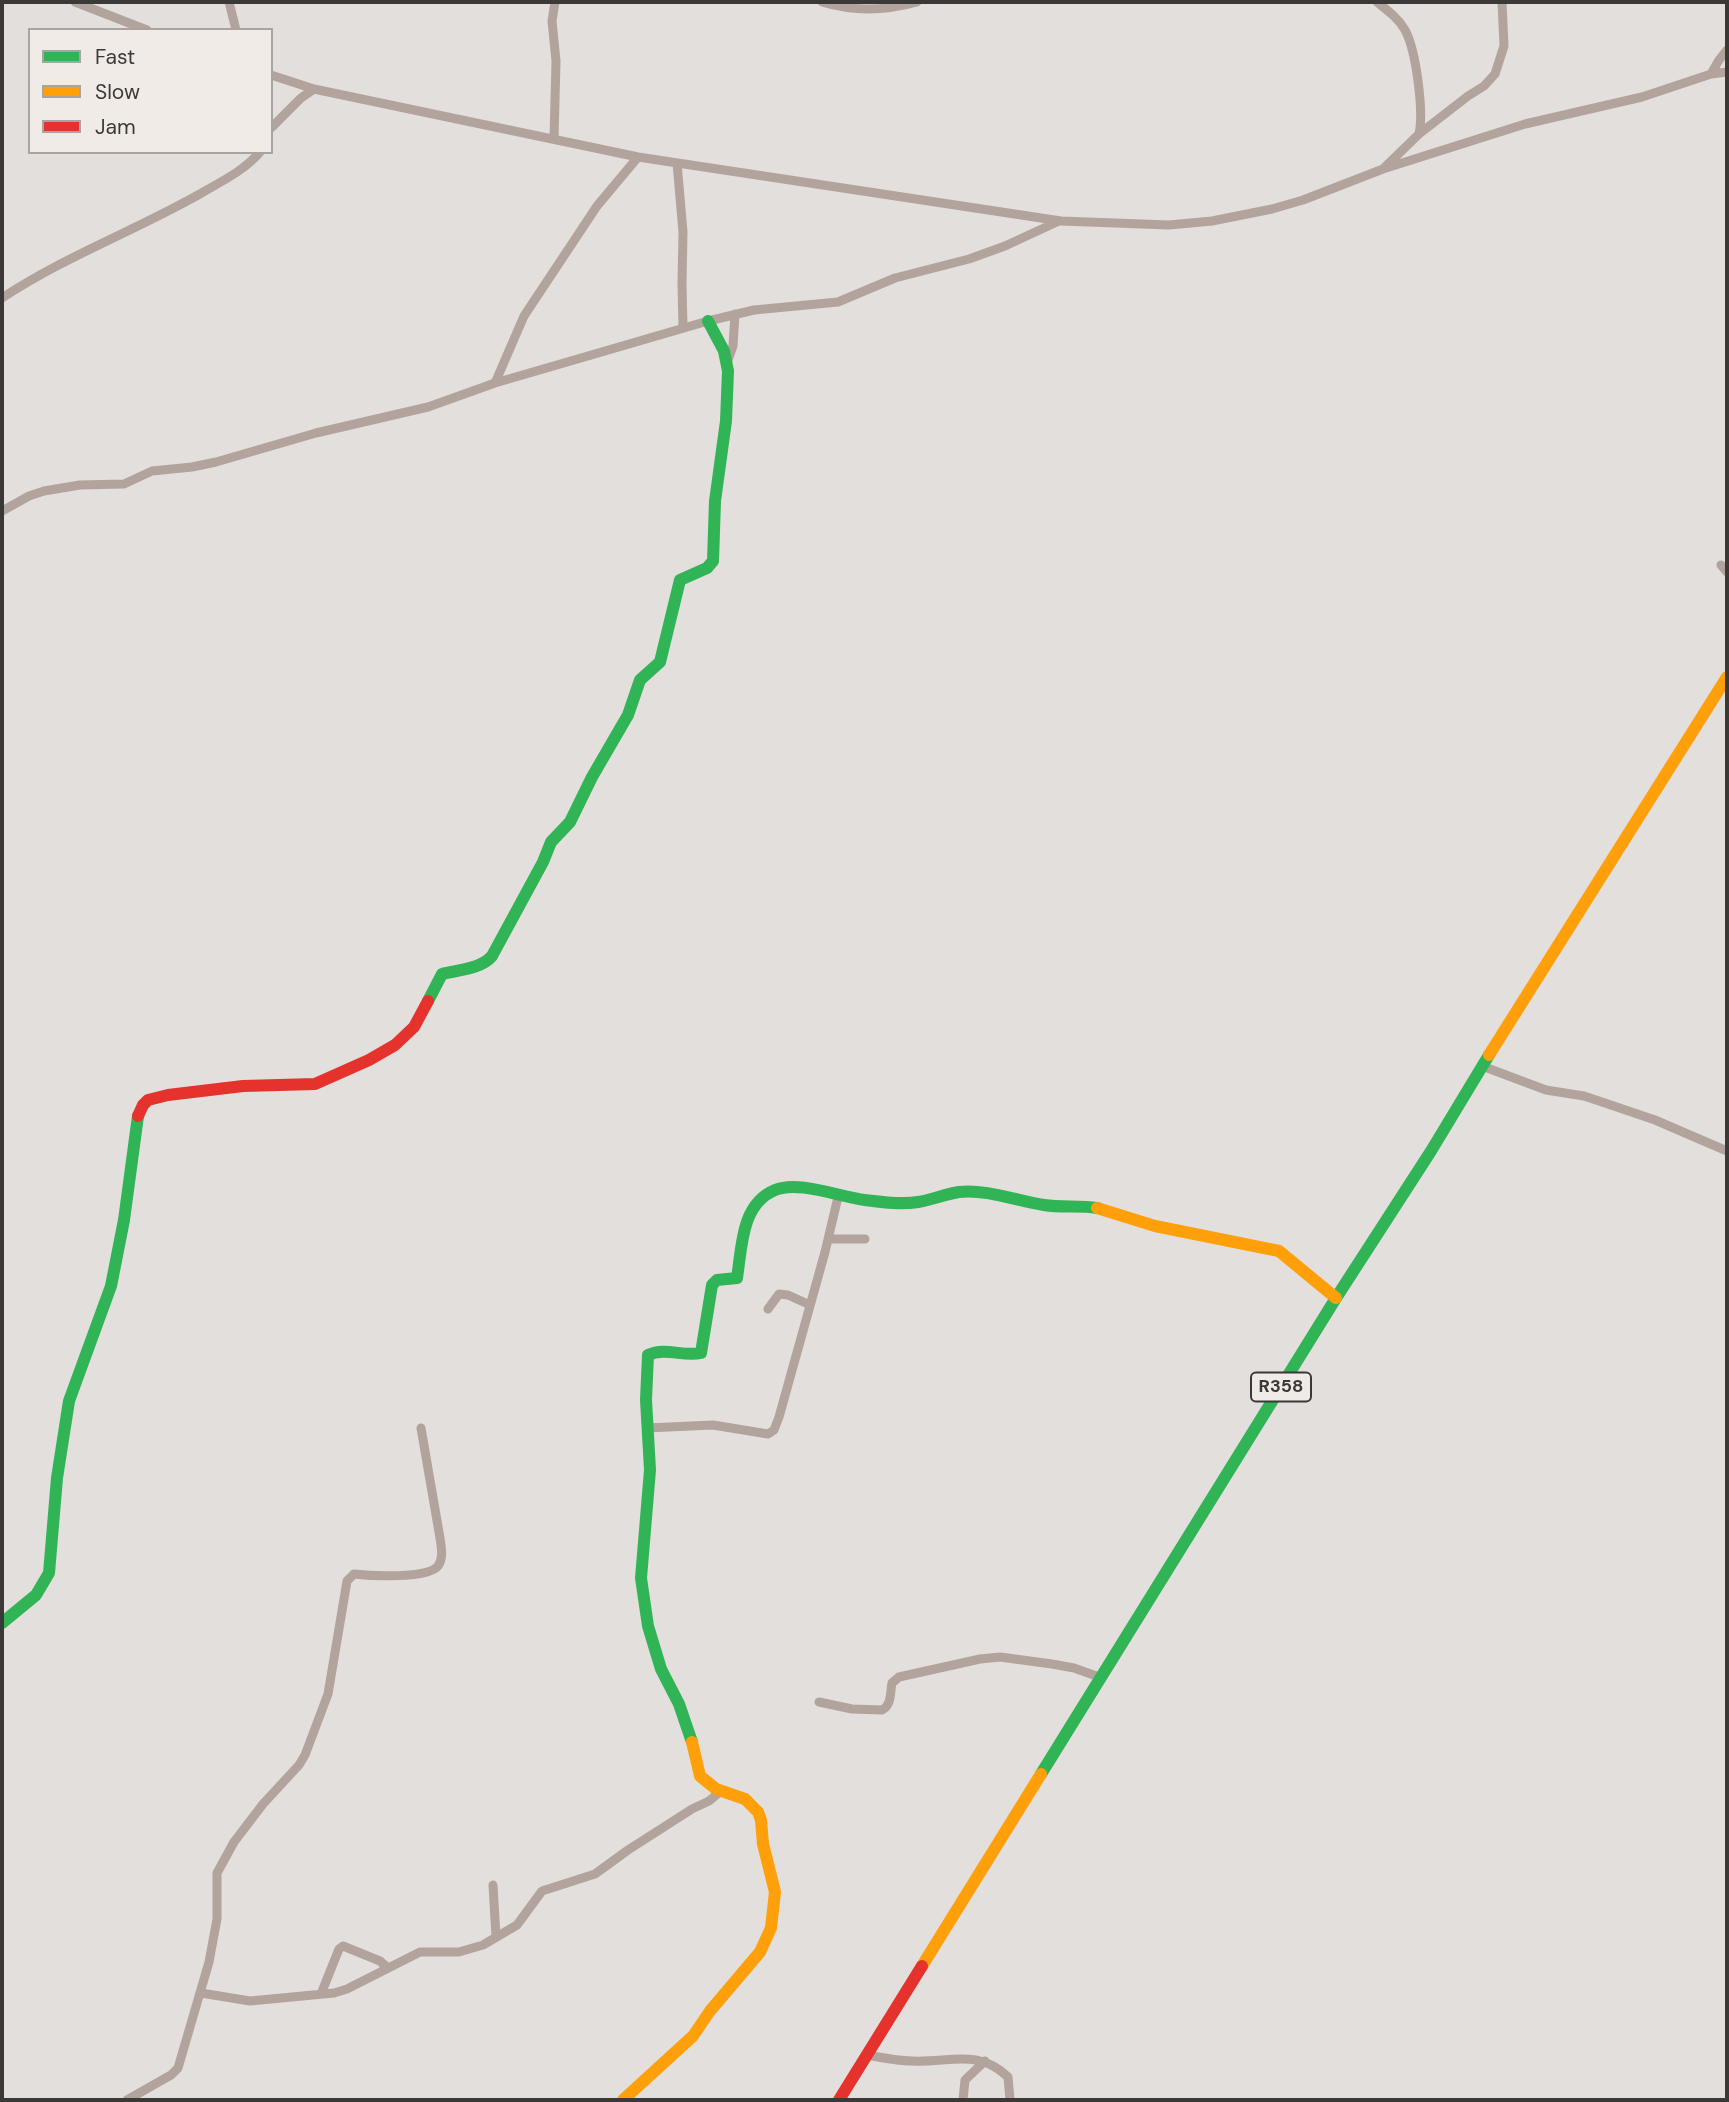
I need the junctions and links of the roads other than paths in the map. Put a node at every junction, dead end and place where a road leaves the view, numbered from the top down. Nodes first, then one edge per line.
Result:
1 (75, 2) edge
2 (229, 2) edge
3 (555, 2) edge
4 (822, 2) edge
5 (917, 2) edge
6 (1377, 2) edge
7 (1502, 2) edge
8 (142, 28) edge
9 (236, 28) edge
10 (1727, 50) edge
11 (1727, 72) edge
12 (1712, 74) junction
13 (273, 76) edge
14 (314, 89) junction
15 (273, 126) edge
16 (1419, 134) junction
17 (554, 139) junction
18 (258, 154) edge
19 (638, 157) junction
20 (677, 163) junction
21 (1382, 169) junction
22 (1061, 221) junction
23 (2, 298) edge
24 (735, 314) junction
25 (708, 321) junction
26 (683, 328) junction
27 (727, 363) junction
28 (495, 383) junction
29 (2, 511) edge
30 (1727, 677) edge
31 (1482, 1066) junction
32 (1727, 1151) edge
33 (838, 1197) junction
34 (865, 1238) dead end
35 (829, 1239) junction
36 (1336, 1298) junction
37 (810, 1305) junction
38 (768, 1309) dead end
39 (422, 1428) dead end
40 (647, 1429) junction
41 (2, 1623) edge
42 (1102, 1678) junction
43 (819, 1702) dead end
44 (721, 1791) junction
45 (493, 1885) dead end
46 (496, 1937) junction
47 (388, 1968) junction
48 (201, 1993) junction
49 (321, 1994) junction
50 (868, 2055) junction
51 (985, 2061) junction
52 (127, 2100) edge
53 (623, 2100) edge
54 (839, 2100) edge
55 (963, 2100) edge
56 (1010, 2100) edge

1 - 8 street
2 - 9 street
3 - 17 street
4 - 5 street
6 - 16 street
7 - 16 street
10 - 12 street
11 - 12 street
12 - 21 street
13 - 14 street
14 - 15 street
14 - 17 street
16 - 21 street
17 - 19 street
18 - 23 street
19 - 20 street
19 - 28 street
20 - 22 street
20 - 26 street
21 - 22 street
22 - 24 street
24 - 25 street
24 - 27 street
25 - 26 street
25 - 27 street
26 - 28 street
27 - 41 street
28 - 29 street
30 - 31 street, R358
31 - 32 street
31 - 36 street, R358
33 - 35 street
33 - 36 street
33 - 40 street
34 - 35 street
35 - 37 street
36 - 42 street, R358
37 - 38 street
37 - 40 street
39 - 48 street
40 - 44 street
42 - 43 street
42 - 50 street, R358
44 - 46 street
44 - 53 street
45 - 46 street
46 - 47 street
47 - 49 street
47 - 49 street
48 - 49 street
48 - 52 street
50 - 51 street
50 - 54 street, R358
51 - 55 street
51 - 56 street

